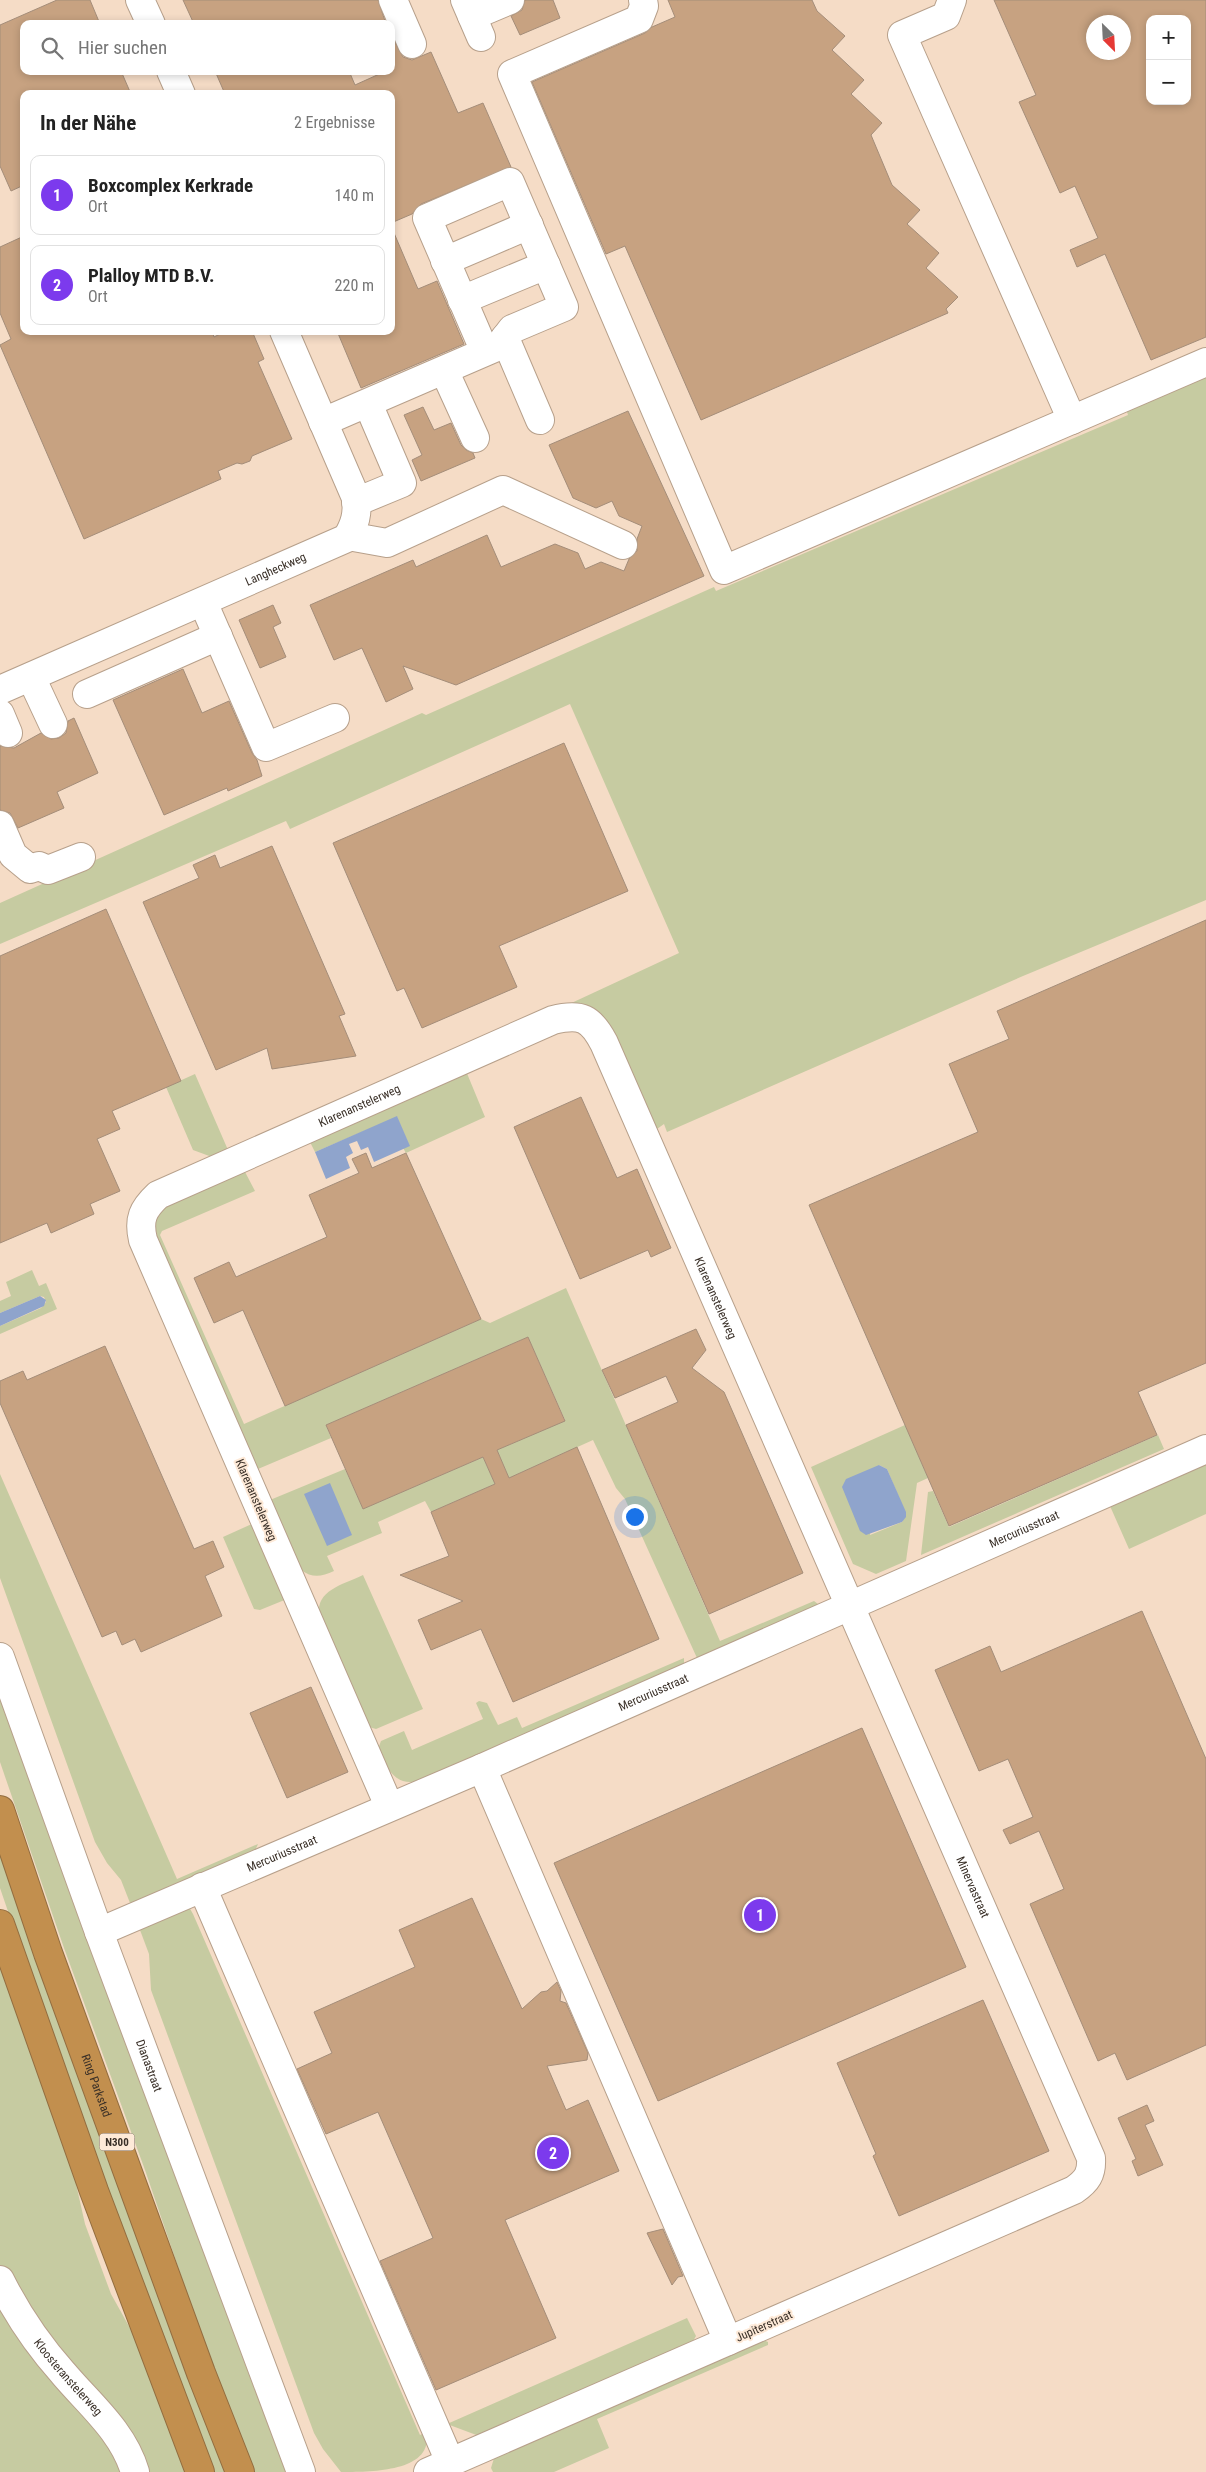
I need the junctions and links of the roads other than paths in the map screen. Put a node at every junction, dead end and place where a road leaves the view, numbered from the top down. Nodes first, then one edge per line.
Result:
1 (140, 0) edge
2 (393, 0) edge
3 (510, 0) edge
4 (643, 0) edge
5 (952, 0) edge
6 (472, 18) edge
7 (149, 20) edge
8 (412, 44) dead end
9 (173, 75) edge
10 (179, 90) edge
11 (529, 225) junction
12 (445, 261) junction
13 (546, 265) junction
14 (462, 300) junction
15 (286, 335) edge
16 (501, 348) junction
17 (1206, 362) edge
18 (449, 381) junction
19 (372, 413) junction
20 (540, 420) dead end
21 (1072, 420) junction
22 (325, 427) junction
23 (475, 438) dead end
24 (356, 502) junction
25 (348, 536) junction
26 (622, 545) dead end
27 (203, 602) junction
28 (218, 636) junction
29 (31, 677) junction
30 (0, 690) edge
31 (88, 694) dead end
32 (335, 718) dead end
33 (53, 724) dead end
34 (0, 825) edge
35 (82, 857) dead end
36 (1206, 1449) edge
37 (849, 1605) junction
38 (0, 1658) edge
39 (482, 1768) junction
40 (389, 1806) junction
41 (0, 1810) edge
42 (202, 1887) junction
43 (0, 1924) edge
44 (99, 1932) junction
45 (1092, 2170) joint
46 (0, 2280) edge
47 (728, 2342) junction
48 (439, 2467) edge
49 (135, 2472) edge
50 (200, 2472) edge
51 (240, 2472) edge
52 (301, 2472) edge

1 - 7 street
2 - 8 street
3 - 6 street
4 - 21 street
5 - 21 street
9 - 10 street
11 - 12 street
11 - 12 street
11 - 13 street
12 - 14 street
13 - 14 street
13 - 16 street
14 - 16 street
15 - 22 street
16 - 18 street
16 - 20 street
16 - 22 street
17 - 21 street
18 - 19 street
18 - 23 street
19 - 22 street
19 - 24 street
22 - 24 street
24 - 25 street
25 - 26 street
25 - 27 street, Langheckweg
27 - 28 street
27 - 29 street, Langheckweg
28 - 31 street
28 - 32 street
29 - 30 street, Langheckweg
29 - 33 street
34 - 35 street
36 - 37 street, Mercuriusstraat
37 - 39 street, Mercuriusstraat
37 - 40 street, Klarenanstelerweg
37 - 45 street, Minervastraat
38 - 44 street, Dianastraat
39 - 40 street, Mercuriusstraat
39 - 47 street
40 - 42 street, Mercuriusstraat
41 - 51 highway, Ring Parkstad / N300
42 - 44 street, Mercuriusstraat
42 - 48 street
43 - 50 highway, N300
44 - 52 street, Dianastraat
45 - 47 street, Jupiterstraat
46 - 49 street, Kloosteranstelerweg
47 - 48 street, Jupiterstraat

